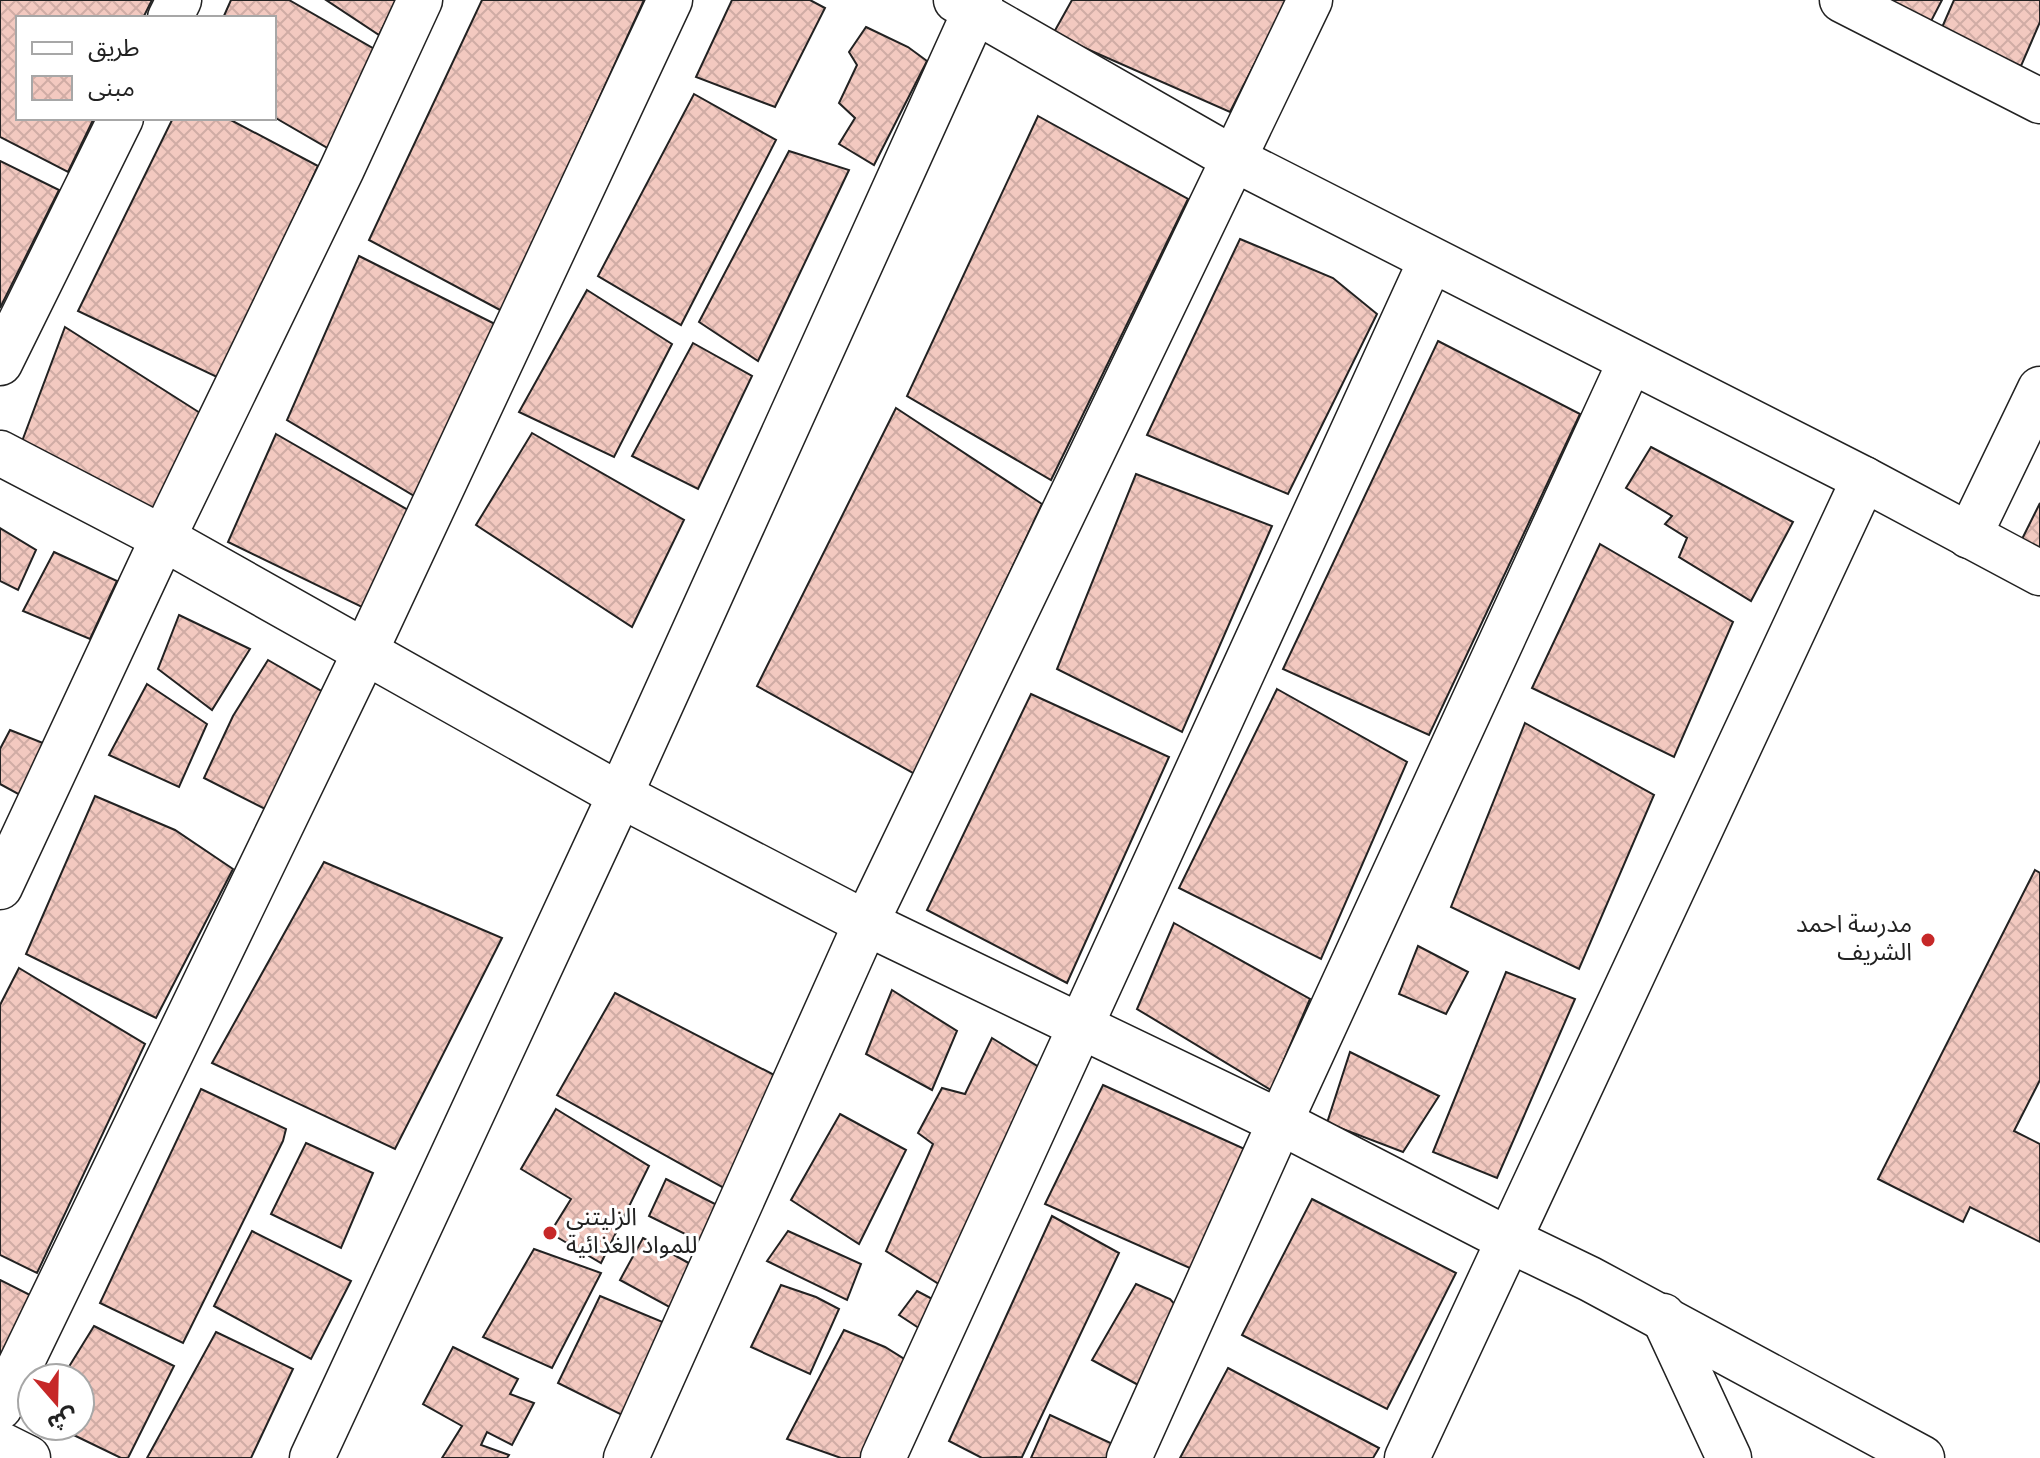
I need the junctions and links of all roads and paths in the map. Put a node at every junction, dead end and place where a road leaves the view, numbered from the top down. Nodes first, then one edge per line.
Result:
1 (420, 0) edge
2 (670, 0) edge
3 (1310, 0) edge
4 (1842, 0) edge
5 (971, 3) edge
6 (2040, 101) edge
7 (120, 120) edge
8 (1234, 159) junction
9 (1431, 260) junction
10 (1630, 362) junction
11 (0, 363) edge
12 (2040, 389) edge
13 (0, 453) edge
14 (1864, 479) junction
15 (1969, 536) junction
16 (163, 538) junction
17 (2040, 573) edge
18 (365, 652) junction
19 (620, 795) junction
20 (0, 887) edge
21 (866, 923) junction
22 (1079, 1026) junction
23 (1280, 1122) junction
24 (1507, 1239) junction
25 (1663, 1316) junction
26 (0, 1407) edge
27 (0, 1444) edge
28 (28, 1458) edge
29 (312, 1458) edge
30 (626, 1458) edge
31 (883, 1458) edge
32 (1129, 1458) edge
33 (1407, 1458) edge
34 (1729, 1458) edge
35 (1922, 1458) edge

1 - 16 street
2 - 18 street
3 - 8 street
4 - 6 street
5 - 8 street
5 - 19 street
7 - 11 street
8 - 9 street
8 - 21 street
9 - 10 street
9 - 22 street
10 - 14 street
10 - 23 street
12 - 15 street
13 - 16 street
14 - 15 street
14 - 24 street
15 - 17 street
16 - 18 street
16 - 20 street
18 - 19 street
18 - 26 street
19 - 21 street
19 - 29 street
21 - 22 street
21 - 30 street
22 - 23 street
22 - 31 street
23 - 24 street
23 - 32 street
24 - 25 street
24 - 33 street
25 - 34 street
25 - 35 street
27 - 28 street

